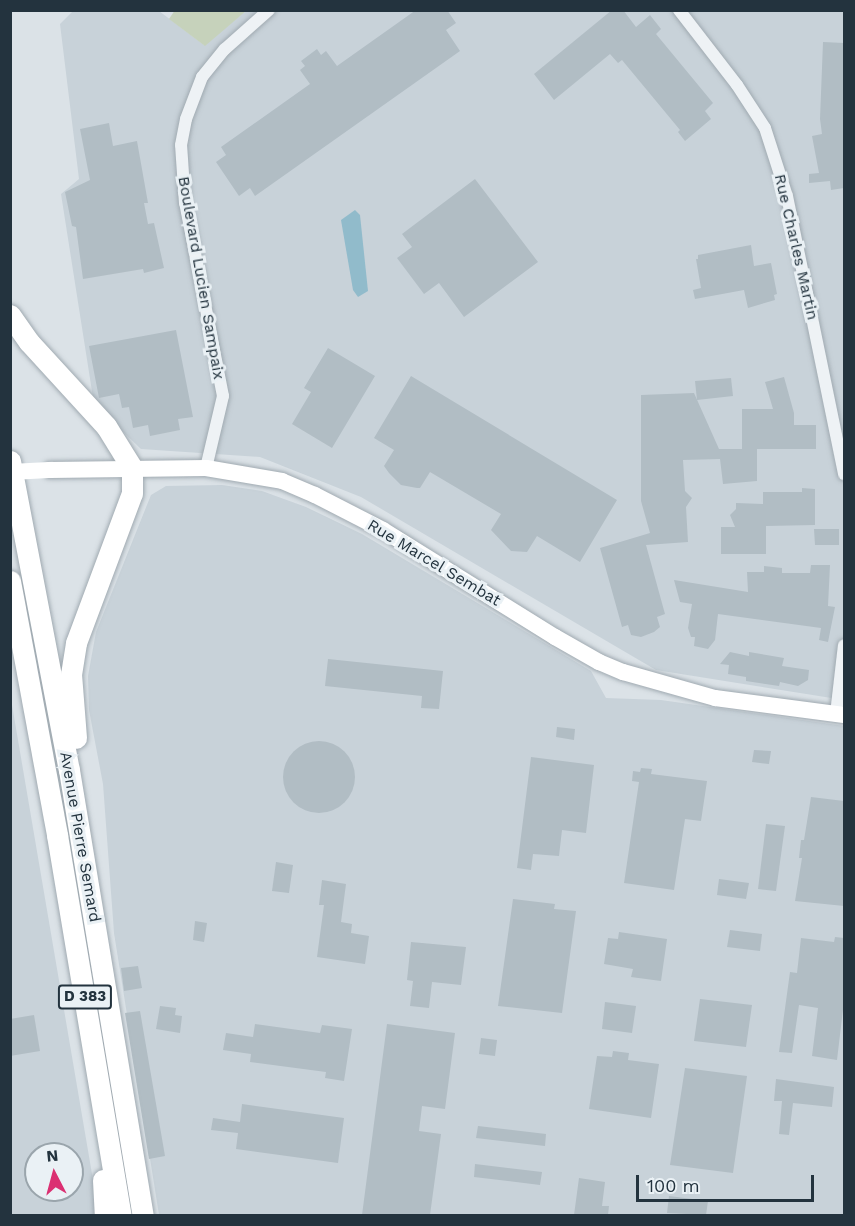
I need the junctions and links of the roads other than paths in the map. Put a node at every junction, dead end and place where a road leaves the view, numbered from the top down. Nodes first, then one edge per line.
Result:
1 (269, 10) edge
2 (679, 10) edge
3 (10, 315) edge
4 (10, 461) edge
5 (132, 468) junction
6 (206, 468) junction
7 (10, 472) edge
8 (844, 474) edge
9 (10, 581) edge
10 (844, 645) edge
11 (10, 652) edge
12 (840, 714) edge
13 (36, 717) junction
14 (69, 770) junction
15 (111, 1159) junction
16 (105, 1215) edge
17 (121, 1215) edge
18 (143, 1215) edge

1 - 6 street, Boulevard Lucien Sampaix
2 - 8 street, Rue Charles Martin
3 - 5 highway
4 - 14 highway, Avenue Pierre Semard / D 383
5 - 6 main road, Rue Marcel Sembat
5 - 7 main road, Rue Marcel Sembat, bridge
5 - 14 highway
6 - 12 main road, Rue Marcel Sembat
9 - 13 highway, Avenue Pierre Semard / D 383
10 - 12 street
11 - 13 highway
13 - 15 highway, Avenue Pierre Semard / D 383
14 - 18 highway, Avenue Pierre Semard / D 383
15 - 16 highway
15 - 17 highway, Avenue Pierre Semard / D 383

